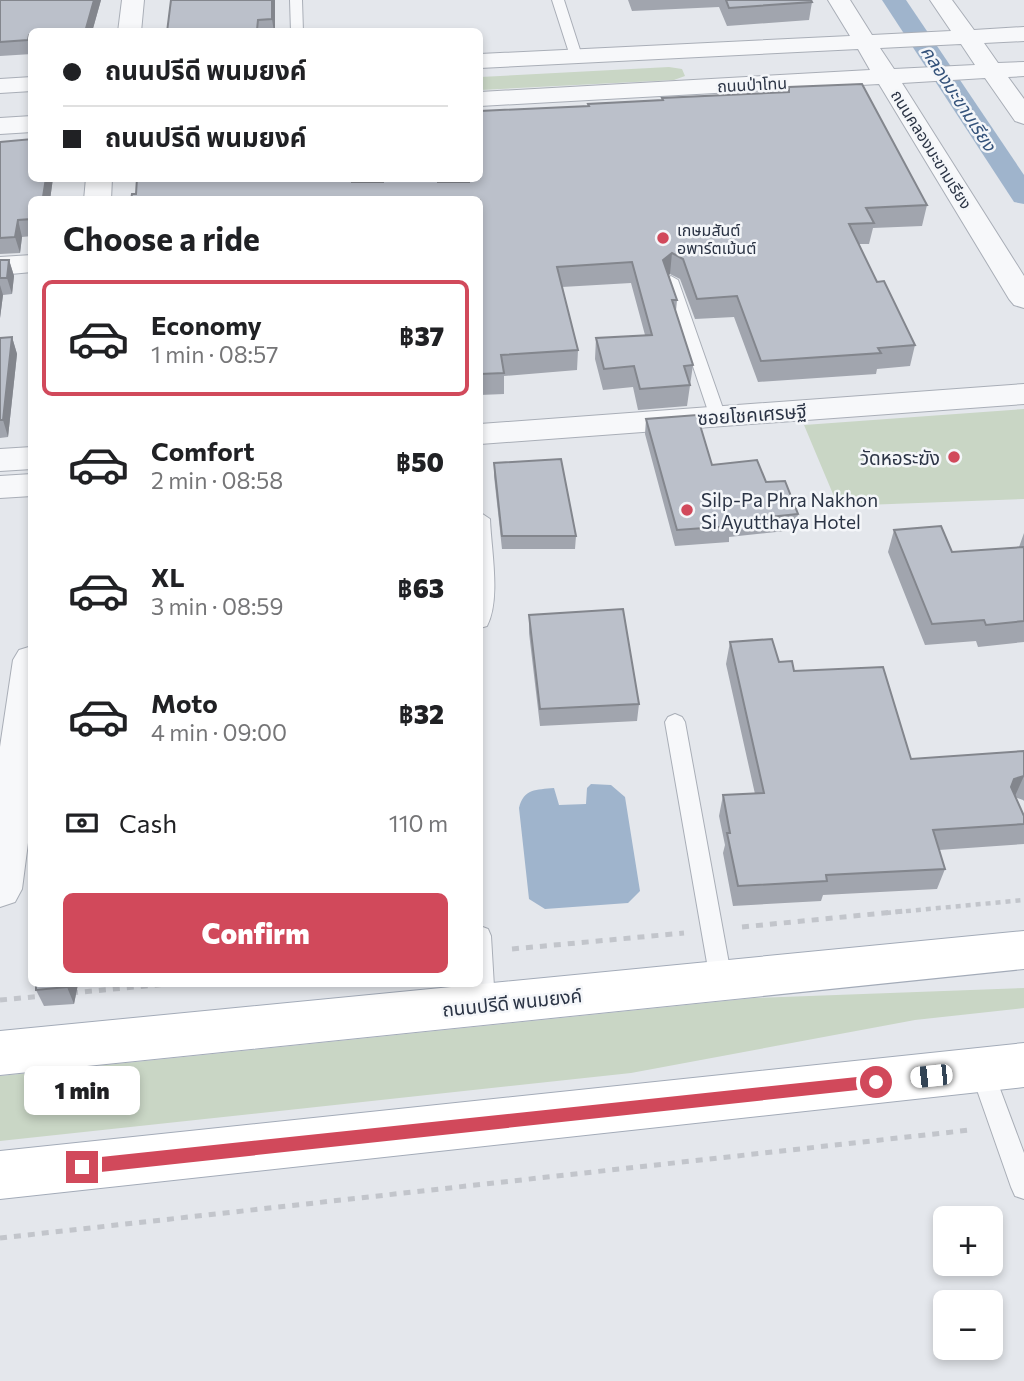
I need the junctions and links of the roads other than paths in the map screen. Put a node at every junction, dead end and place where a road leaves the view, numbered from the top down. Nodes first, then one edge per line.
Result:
1 (132, 0) edge
2 (296, 0) edge
3 (558, 0) edge
4 (839, 0) edge
5 (942, 0) edge
6 (129, 28) edge
7 (297, 28) edge
8 (1024, 34) edge
9 (957, 36) junction
10 (873, 40) junction
11 (576, 56) junction
12 (483, 61) edge
13 (1024, 69) edge
14 (982, 71) junction
15 (895, 76) junction
16 (28, 84) edge
17 (0, 86) edge
18 (483, 99) edge
19 (1024, 116) edge
20 (28, 124) edge
21 (0, 126) edge
22 (28, 263) edge
23 (0, 266) edge
24 (671, 279) edge
25 (1024, 299) edge
26 (1024, 394) edge
27 (718, 416) junction
28 (483, 434) edge
29 (28, 457) edge
30 (0, 460) edge
31 (28, 485) edge
32 (0, 487) edge
33 (483, 560) edge
34 (483, 608) edge
35 (28, 716) edge
36 (675, 722) dead end
37 (24, 773) edge
38 (0, 889) edge
39 (1024, 950) edge
40 (721, 980) junction
41 (483, 987) edge
42 (484, 1004) junction
43 (0, 1053) edge
44 (1003, 1067) edge
45 (0, 1175) edge
46 (1024, 1187) edge

1 - 6 street
2 - 7 lane
3 - 11 lane
4 - 10 street, ถนนคลองมะขามเรียง
5 - 9 street
8 - 9 street, ถนนป่าโทน
9 - 10 street, ถนนป่าโทน
9 - 14 street
10 - 11 street, ถนนป่าโทน
10 - 15 street, ถนนคลองมะขามเรียง
11 - 12 street, ถนนป่าโทน
13 - 14 street, ถนนป่าโทน
14 - 15 street, ถนนป่าโทน
14 - 19 street
15 - 18 street, ถนนป่าโทน
15 - 25 street, ถนนคลองมะขามเรียง
16 - 17 street
20 - 21 street
22 - 23 street
24 - 27 lane
26 - 27 street, ซอยโชคเศรษฐี
27 - 28 street, ซอยโชคเศรษฐี
29 - 30 street
31 - 32 street
33 - 34 lane
35 - 37 street
36 - 40 lane
37 - 38 street
39 - 40 main road, ถนนปรีดี พนมยงค์
40 - 42 main road, ถนนปรีดี พนมยงค์
41 - 42 lane
42 - 43 main road, ถนนปรีดี พนมยงค์
44 - 45 main road
44 - 46 lane

